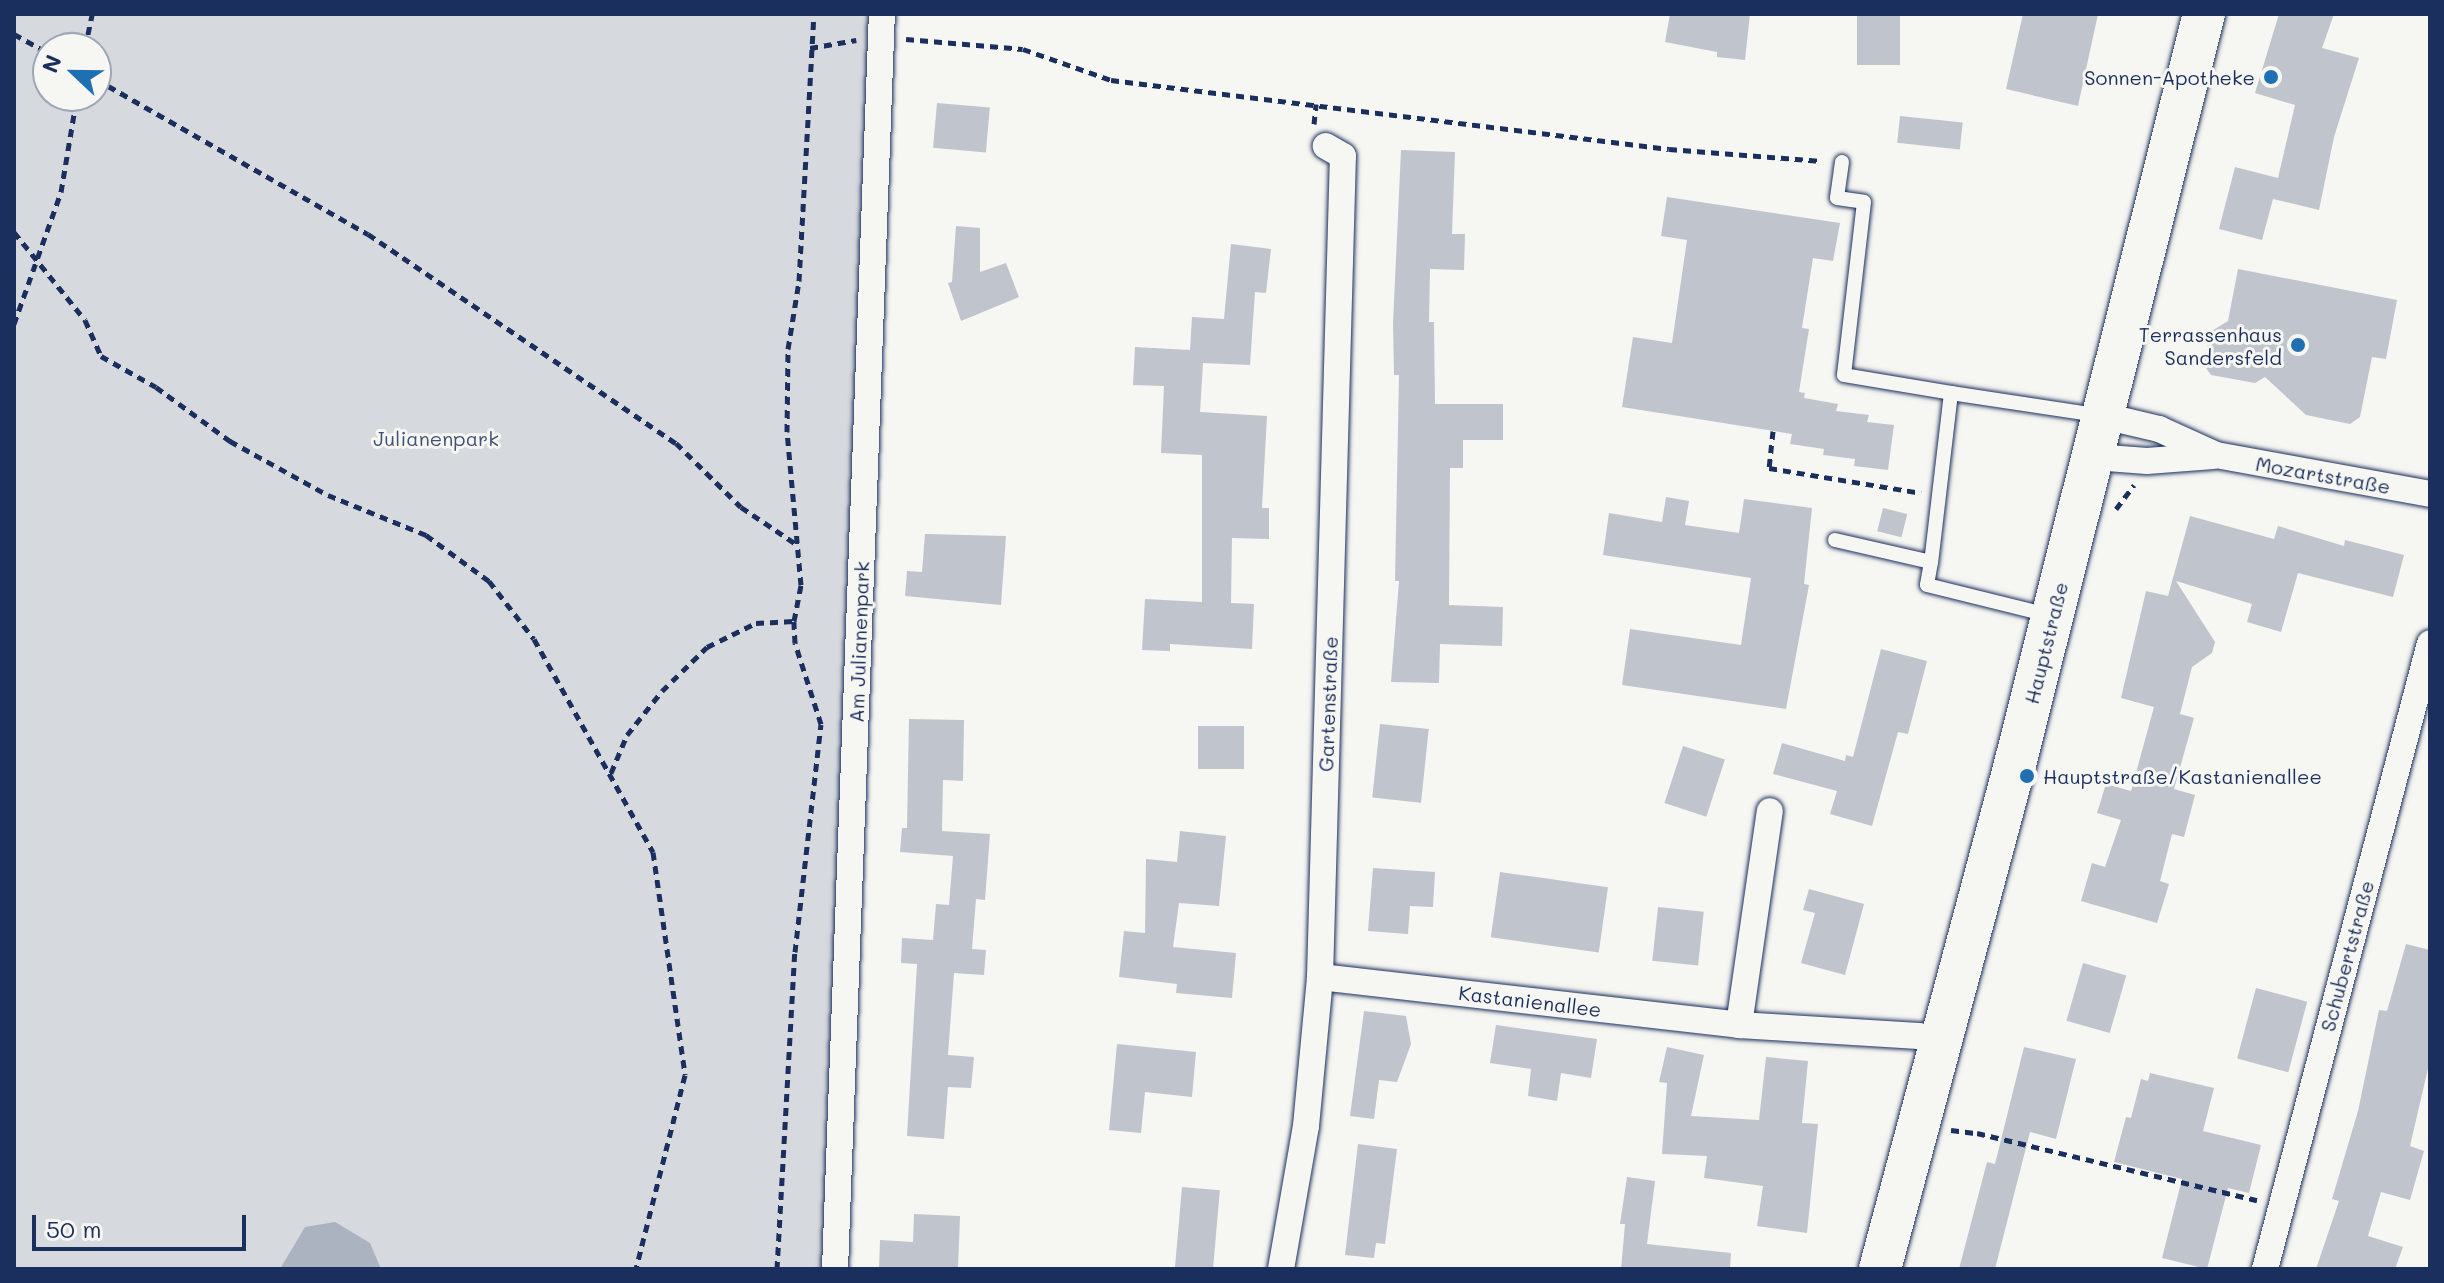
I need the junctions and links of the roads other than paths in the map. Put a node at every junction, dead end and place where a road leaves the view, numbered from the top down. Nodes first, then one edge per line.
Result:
1 (2204, 14) edge
2 (882, 25) edge
3 (1326, 146) dead end
4 (1842, 162) road end
5 (1951, 393) junction
6 (2104, 416) junction
7 (2216, 455) junction
8 (2094, 457) junction
9 (2430, 494) edge
10 (1835, 540) dead end
11 (1931, 562) junction
12 (2053, 616) junction
13 (2430, 643) edge
14 (1770, 811) dead end
15 (1320, 977) junction
16 (1739, 1025) junction
17 (1942, 1043) junction
18 (835, 1269) edge
19 (1281, 1269) edge
20 (1880, 1269) edge
21 (2265, 1269) edge

1 - 6 main road, Hauptstraße
2 - 18 street, Am Julianenpark
3 - 15 street, Gartenstraße
4 - 5 lane
5 - 6 lane
5 - 11 lane
6 - 7 street, Mozartstraße
6 - 8 main road, Hauptstraße
7 - 8 street, Mozartstraße
7 - 9 street, Mozartstraße
8 - 12 main road, Hauptstraße
10 - 11 lane
11 - 12 lane
12 - 17 main road, Hauptstraße
13 - 21 street, Schubertstraße
14 - 16 street
15 - 16 street, Kastanienallee
15 - 19 street, Gartenstraße
16 - 17 street, Kastanienallee
17 - 20 main road, Hauptstraße

